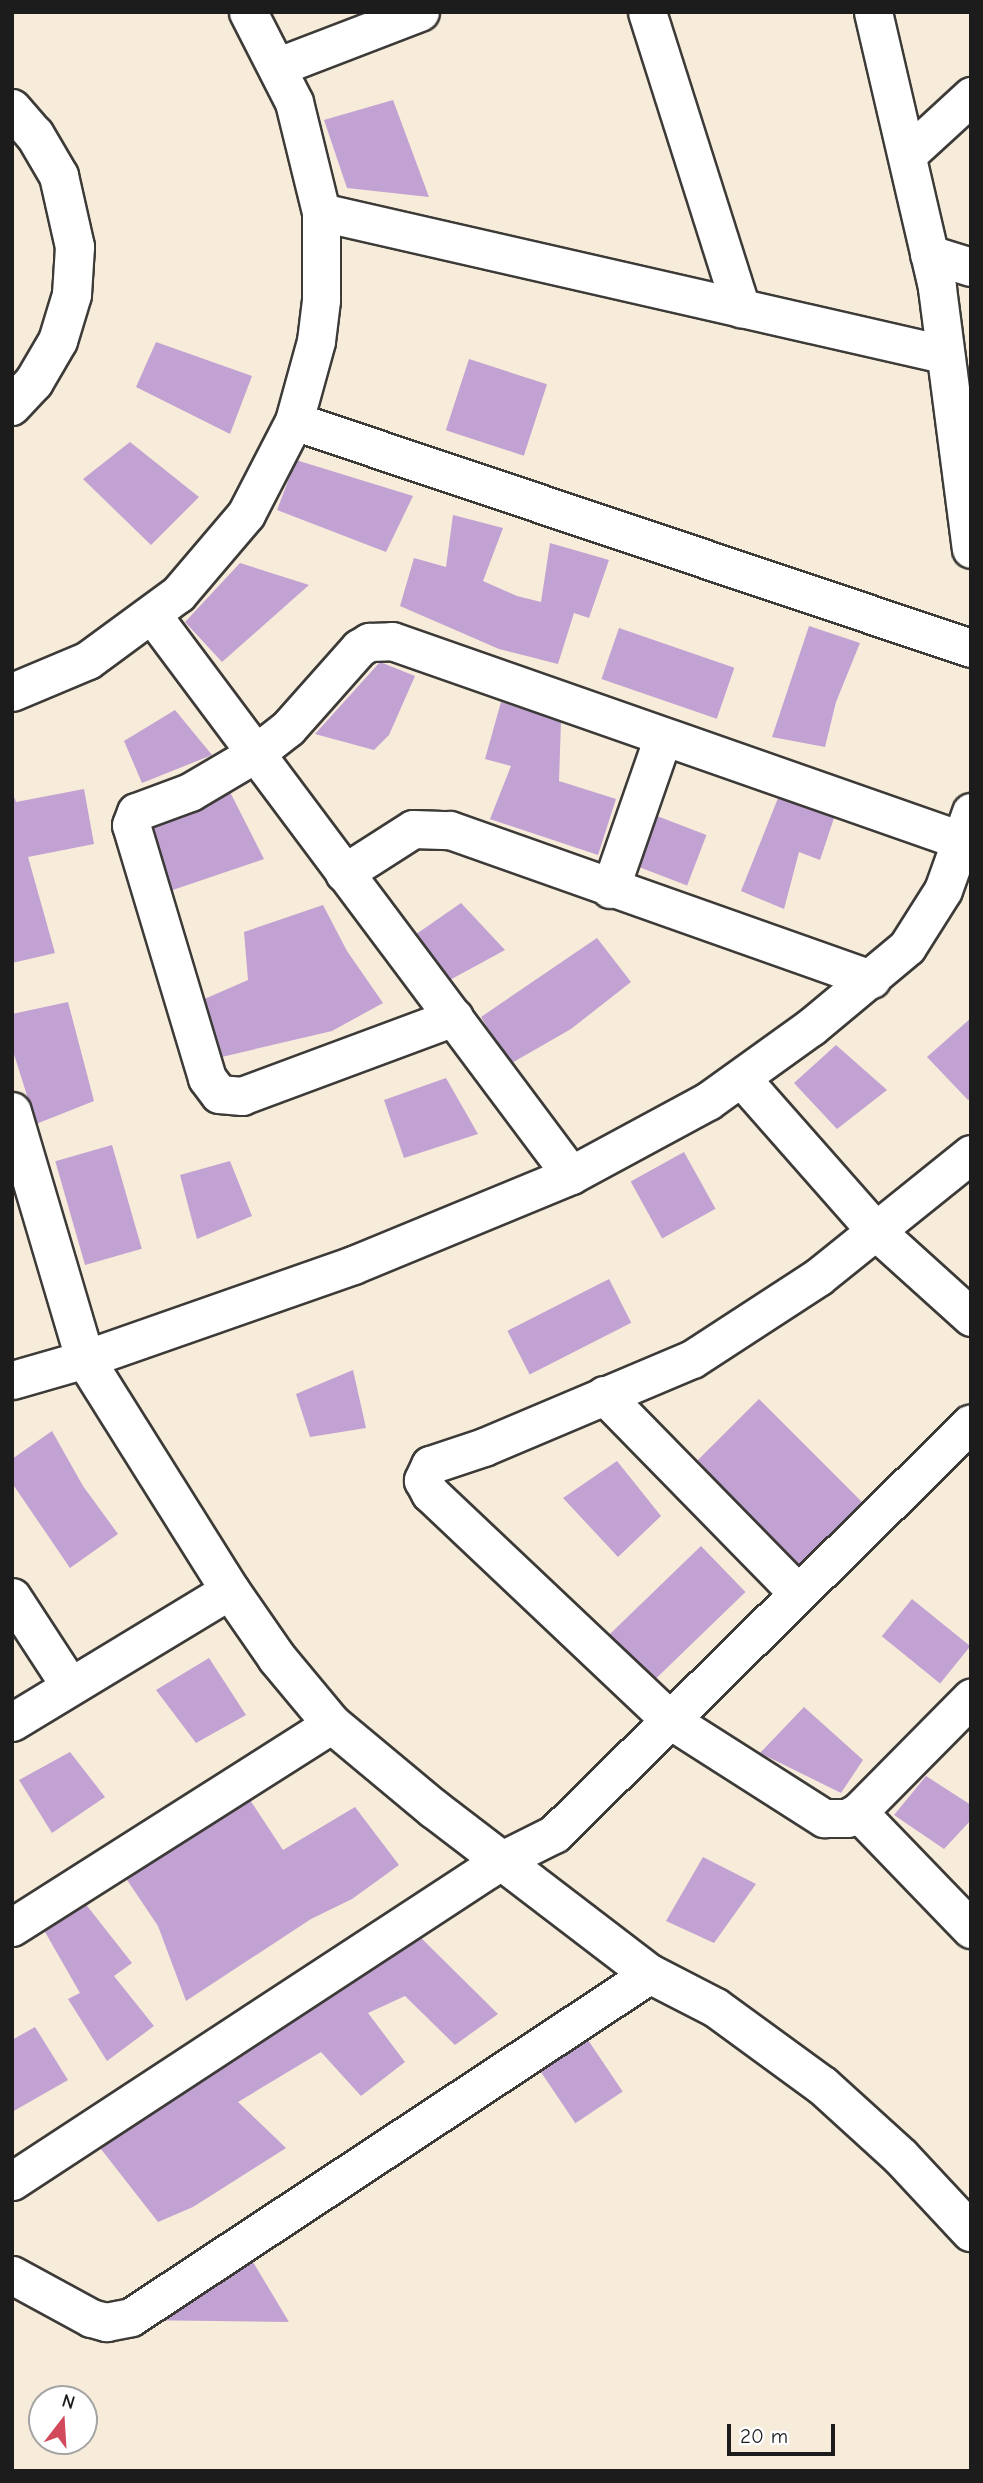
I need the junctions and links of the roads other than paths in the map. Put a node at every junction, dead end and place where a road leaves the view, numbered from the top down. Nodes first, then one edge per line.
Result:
1 (248, 12) edge
2 (420, 12) edge
3 (647, 12) edge
4 (873, 12) edge
5 (279, 66) junction
6 (971, 96) edge
7 (12, 109) edge
8 (908, 154) junction
9 (321, 212) junction
10 (929, 254) junction
11 (971, 267) edge
12 (741, 308) junction
13 (943, 354) junction
14 (12, 406) edge
15 (293, 421) junction
16 (970, 527) edge
17 (153, 615) junction
18 (971, 648) edge
19 (12, 692) edge
20 (663, 737) junction
21 (256, 753) junction
22 (967, 826) edge
23 (344, 873) junction
24 (610, 889) junction
25 (871, 979) junction
26 (454, 1017) junction
27 (742, 1079) junction
28 (12, 1112) edge
29 (971, 1154) edge
30 (571, 1175) junction
31 (877, 1231) junction
32 (971, 1317) edge
33 (85, 1359) junction
34 (12, 1380) edge
35 (604, 1395) junction
36 (971, 1423) edge
37 (230, 1590) junction
38 (797, 1592) junction
39 (12, 1597) edge
40 (70, 1686) junction
41 (971, 1698) edge
42 (670, 1720) junction
43 (12, 1722) edge
44 (332, 1724) junction
45 (858, 1812) junction
46 (502, 1860) junction
47 (12, 1927) edge
48 (971, 1929) edge
49 (650, 1974) junction
50 (12, 2181) edge
51 (971, 2232) edge
52 (12, 2275) edge

1 - 5 street
2 - 5 street
3 - 12 street
4 - 8 street
5 - 9 street
6 - 8 street
7 - 14 street
8 - 10 street
9 - 12 street
9 - 15 street
10 - 11 street
10 - 13 street
12 - 13 street
13 - 16 street
15 - 17 street
15 - 18 street
17 - 19 street
17 - 21 street
20 - 21 street
20 - 22 street
20 - 24 street
21 - 23 street
21 - 26 street
22 - 25 street
23 - 24 street
23 - 26 street
24 - 25 street
25 - 27 street
26 - 30 street
27 - 30 street
27 - 31 street
28 - 33 street
29 - 31 street
30 - 33 street
31 - 32 street
31 - 35 street
33 - 34 street
33 - 37 street
35 - 38 street
35 - 42 street
36 - 38 street
37 - 40 street
37 - 44 street
38 - 42 street
39 - 40 street
40 - 43 street
41 - 45 street
42 - 45 street
42 - 46 street
44 - 46 street
44 - 47 street
45 - 48 street
46 - 49 street
46 - 50 street
49 - 51 street
49 - 52 street

